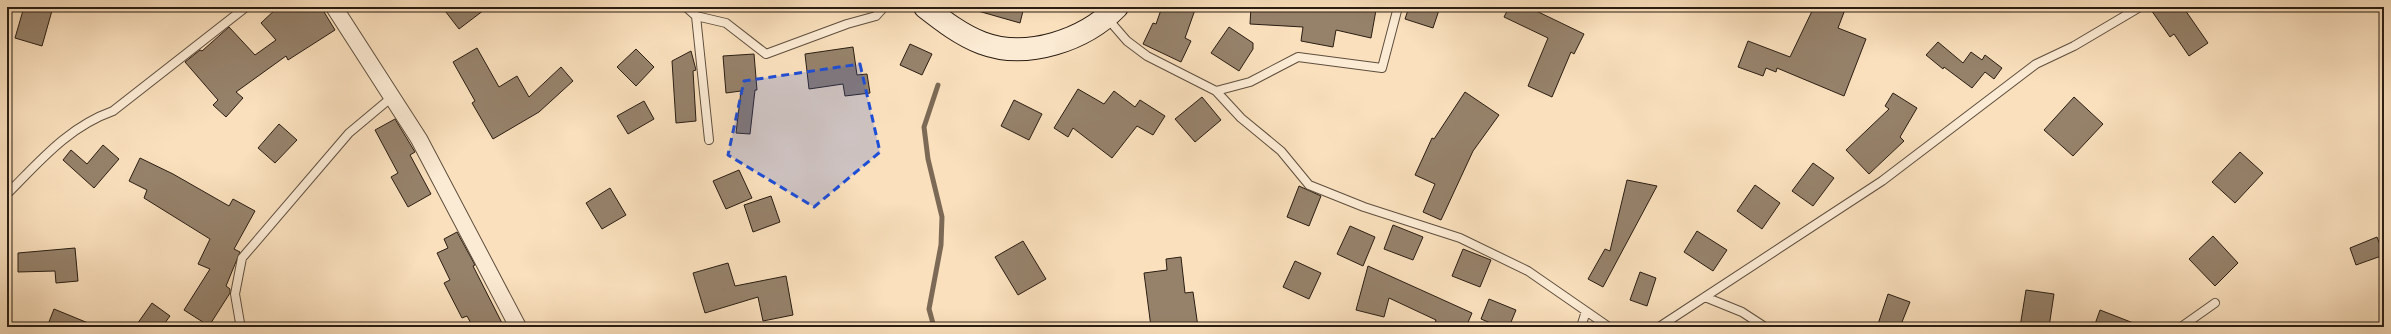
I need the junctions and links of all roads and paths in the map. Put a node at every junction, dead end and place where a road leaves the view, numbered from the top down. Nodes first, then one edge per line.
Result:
1 (246, 7) edge
2 (334, 7) edge
3 (686, 7) edge
4 (884, 7) edge
5 (925, 7) edge
6 (1398, 7) edge
7 (2140, 7) edge
8 (1112, 12) edge
9 (696, 16) junction
10 (1216, 91) junction
11 (392, 97) junction
12 (709, 140) dead end
13 (7, 194) edge
14 (1706, 296) junction
15 (2214, 303) dead end
16 (1586, 311) junction
17 (238, 327) edge
18 (518, 327) edge
19 (1581, 327) edge
20 (1609, 327) edge
21 (1659, 327) edge
22 (1765, 327) edge
23 (2181, 327) edge

1 - 13 lane
2 - 11 street
3 - 9 lane
4 - 9 lane
5 - 8 street
6 - 10 lane
7 - 14 lane
8 - 10 lane
9 - 12 lane
10 - 16 lane
11 - 17 lane
11 - 18 street
14 - 21 lane
14 - 22 lane
15 - 23 lane
16 - 19 lane
16 - 20 lane

